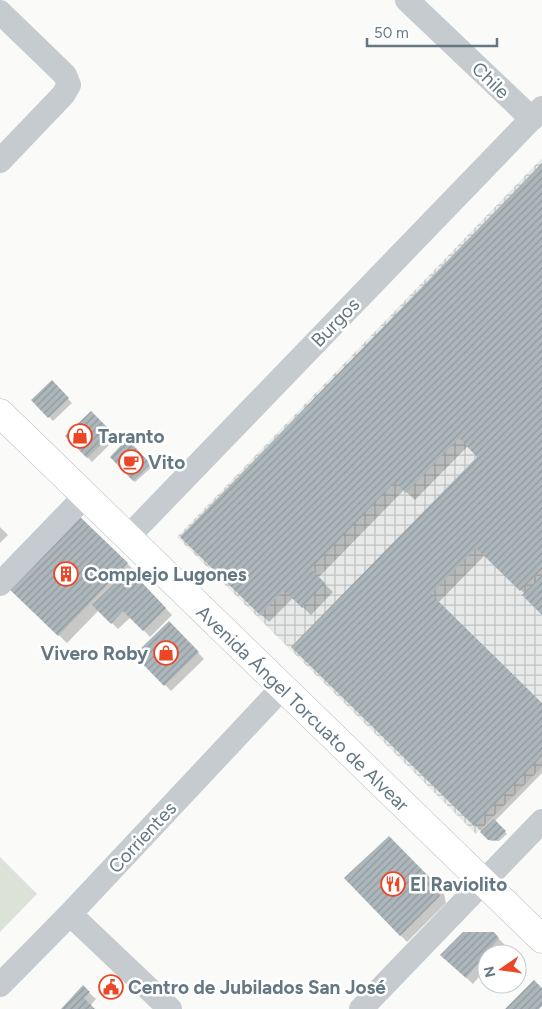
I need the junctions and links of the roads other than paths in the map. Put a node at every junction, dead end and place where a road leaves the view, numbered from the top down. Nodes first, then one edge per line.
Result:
1 (411, 1) edge
2 (0, 12) edge
3 (537, 114) edge
4 (0, 161) edge
5 (0, 413) edge
6 (85, 496) junction
7 (128, 536) junction
8 (0, 584) edge
9 (283, 688) junction
10 (542, 821) edge
11 (483, 882) junction
12 (70, 914) junction
13 (542, 939) edge
14 (0, 985) edge
15 (170, 1009) edge
16 (361, 1009) edge

1 - 3 street, Chile
2 - 4 street
3 - 7 street, Burgos
5 - 6 main road, Avenida Ángel Torcuato de Alvear
6 - 7 main road, Avenida Ángel Torcuato de Alvear
6 - 8 street
7 - 9 main road, Avenida Ángel Torcuato de Alvear
9 - 11 main road, Avenida Ángel Torcuato de Alvear
9 - 12 street, Corrientes
10 - 11 street
11 - 13 main road, Avenida Ángel Torcuato de Alvear
11 - 16 street
12 - 14 street, Corrientes
12 - 15 street

